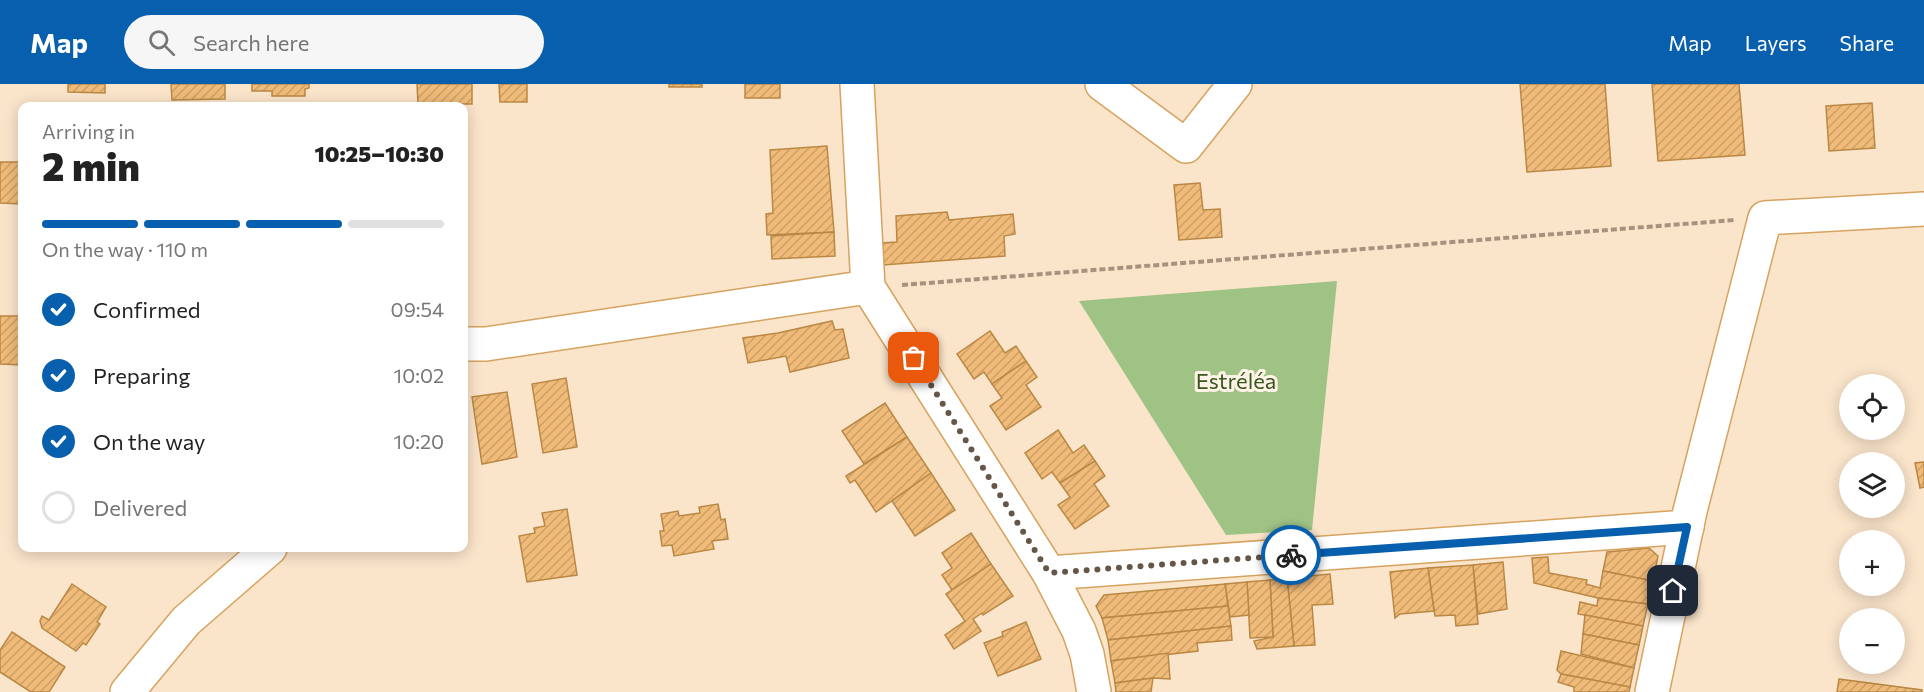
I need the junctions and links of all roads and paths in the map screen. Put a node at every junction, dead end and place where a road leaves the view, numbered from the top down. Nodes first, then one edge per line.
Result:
1 (857, 84) edge
2 (1102, 84) edge
3 (1235, 84) edge
4 (1924, 209) edge
5 (1765, 218) junction
6 (868, 288) junction
7 (468, 344) edge
8 (1687, 527) junction
9 (265, 552) edge
10 (1049, 573) junction
11 (127, 692) edge
12 (1094, 692) edge
13 (1652, 692) edge

1 - 6 street
2 - 3 street
4 - 5 street
5 - 6 path
5 - 8 street
6 - 7 street
6 - 10 street
8 - 10 street
8 - 13 street
9 - 11 street
10 - 12 street

